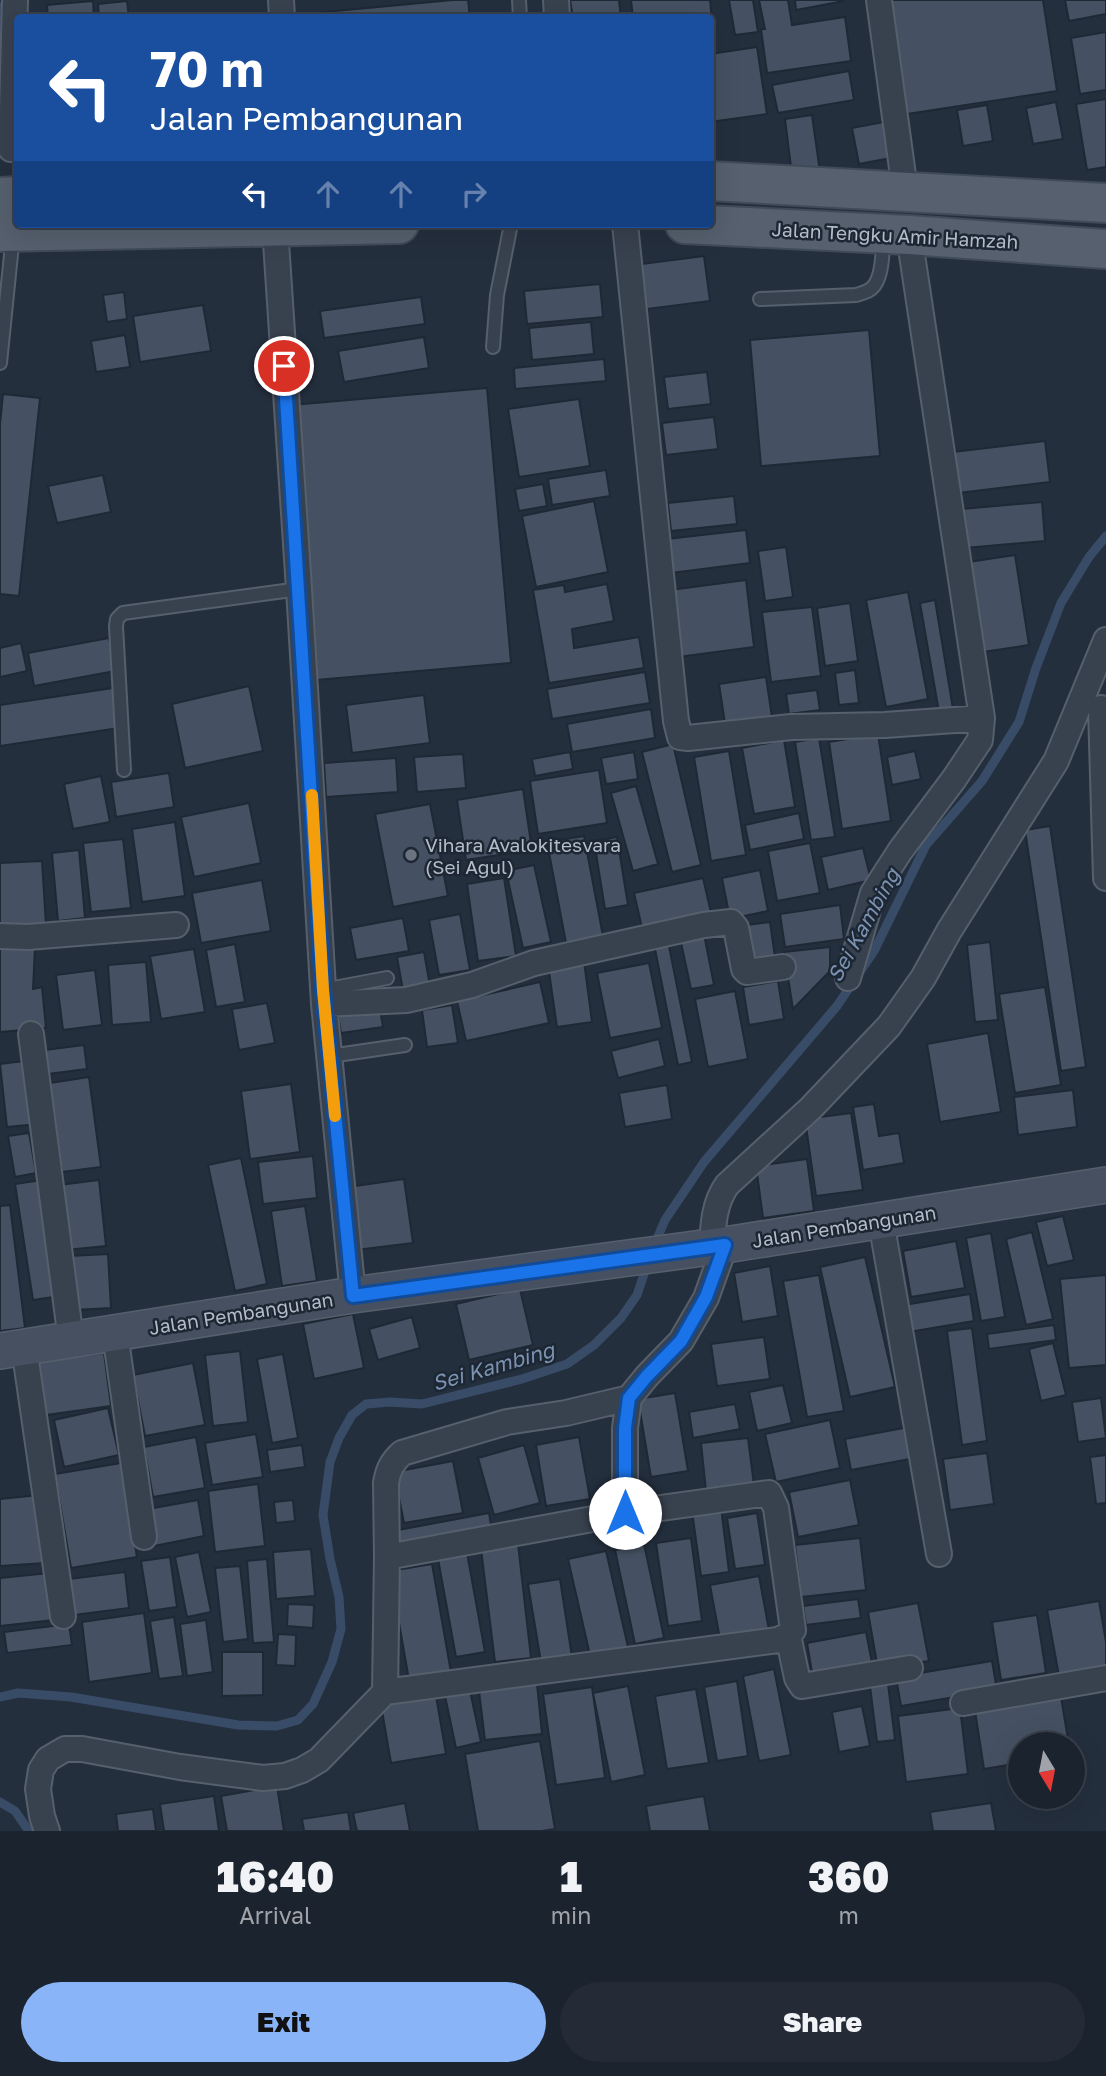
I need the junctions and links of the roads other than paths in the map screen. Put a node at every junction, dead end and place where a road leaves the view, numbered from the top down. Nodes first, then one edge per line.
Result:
1 (879, 0) edge
2 (14, 37) edge
3 (11, 149) dead end
4 (714, 181) edge
5 (905, 191) junction
6 (1106, 202) edge
7 (8, 214) edge
8 (714, 225) edge
9 (275, 228) edge
10 (510, 228) edge
11 (625, 228) edge
12 (897, 234) junction
13 (1106, 249) edge
14 (760, 299) dead end
15 (493, 347) dead end
16 (0, 363) edge
17 (299, 589) junction
18 (1106, 640) edge
19 (1101, 708) dead end
20 (982, 718) junction
21 (124, 770) dead end
22 (1106, 878) edge
23 (176, 925) dead end
24 (0, 936) edge
25 (783, 967) dead end
26 (387, 978) dead end
27 (848, 978) dead end
28 (324, 997) junction
29 (31, 1034) dead end
30 (405, 1045) dead end
31 (330, 1056) junction
32 (1106, 1185) edge
33 (881, 1221) junction
34 (707, 1247) junction
35 (353, 1296) junction
36 (115, 1333) junction
37 (71, 1340) junction
38 (12, 1349) edge
39 (629, 1398) junction
40 (625, 1513) junction
41 (144, 1537) dead end
42 (939, 1554) dead end
43 (387, 1557) junction
44 (63, 1616) dead end
45 (788, 1635) junction
46 (910, 1668) dead end
47 (1106, 1678) edge
48 (385, 1692) junction
49 (962, 1703) dead end
50 (47, 1831) edge

1 - 5 street
2 - 3 street
4 - 5 main road
5 - 6 main road
7 - 16 lane
8 - 12 main road, Jalan Tengku Amir Hamzah
9 - 17 street
10 - 15 lane
11 - 20 street
12 - 13 main road, Jalan Tengku Amir Hamzah
12 - 14 lane
12 - 20 street
17 - 21 lane
17 - 28 street
18 - 34 street
19 - 22 street
20 - 27 street
23 - 24 street
25 - 28 street
26 - 28 lane
28 - 31 street
29 - 37 street
30 - 31 lane
31 - 35 street
32 - 33 street, Jalan Pembangunan
33 - 34 street, Jalan Pembangunan
33 - 42 street
34 - 35 street, Jalan Pembangunan
34 - 39 street
35 - 36 street, Jalan Pembangunan
36 - 37 street, Jalan Pembangunan
36 - 41 street
37 - 38 street, Jalan Pembangunan
38 - 44 street
39 - 40 street
39 - 43 street
40 - 43 street
40 - 45 street
43 - 48 street
45 - 46 street
45 - 48 street
47 - 49 street
48 - 50 street

